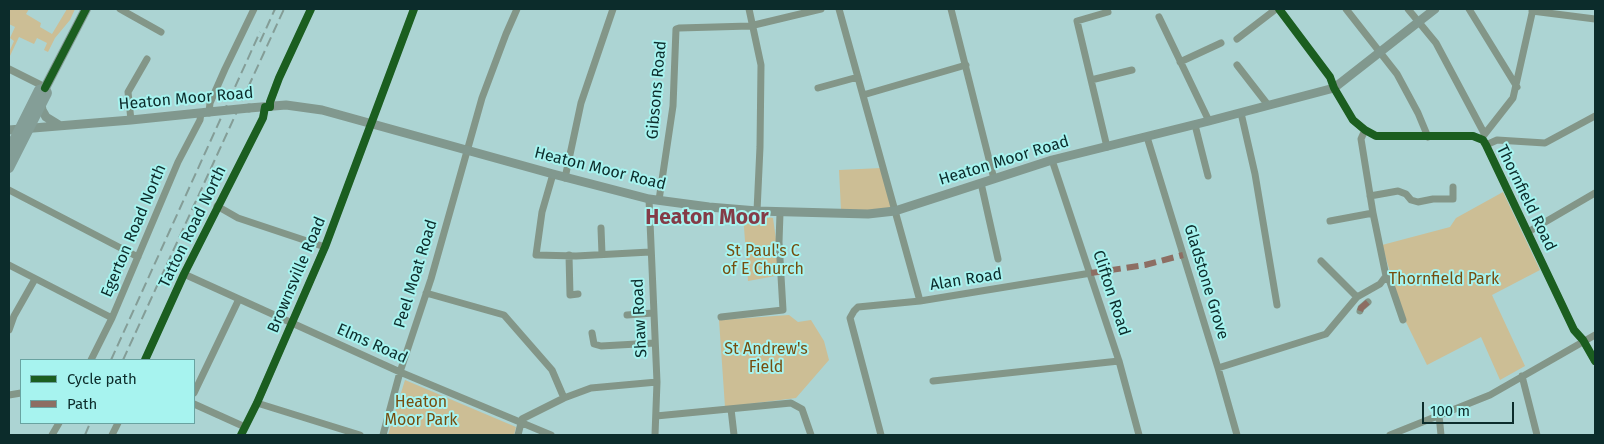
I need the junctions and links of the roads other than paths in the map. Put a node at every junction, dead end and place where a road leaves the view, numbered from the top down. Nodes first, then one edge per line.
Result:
1 (86, 9) edge
2 (120, 9) edge
3 (254, 9) edge
4 (311, 9) edge
5 (414, 9) edge
6 (517, 9) edge
7 (613, 9) edge
8 (749, 9) edge
9 (821, 9) edge
10 (839, 9) edge
11 (954, 9) edge
12 (1277, 9) edge
13 (1346, 9) edge
14 (1408, 9) edge
15 (1435, 9) edge
16 (1470, 9) edge
17 (1533, 10) edge
18 (1108, 12) dead end
19 (1159, 18) dead end
20 (1595, 19) edge
21 (1418, 22) junction
22 (753, 25) junction
23 (162, 32) dead end
24 (1237, 39) dead end
25 (1221, 43) dead end
26 (1380, 52) junction
27 (147, 59) dead end
28 (1180, 62) junction
29 (966, 65) junction
30 (1237, 65) dead end
31 (9, 69) edge
32 (1132, 70) dead end
33 (858, 77) junction
34 (1091, 80) junction
35 (1517, 87) junction
36 (45, 88) junction
37 (818, 88) dead end
38 (1334, 88) junction
39 (862, 95) junction
40 (42, 104) junction
41 (1268, 105) junction
42 (268, 107) junction
43 (205, 112) junction
44 (1241, 113) junction
45 (1595, 116) edge
46 (130, 120) junction
47 (1209, 121) junction
48 (372, 123) junction
49 (1195, 125) junction
50 (60, 126) junction
51 (19, 129) edge
52 (1364, 130) junction
53 (1428, 136) junction
54 (1147, 137) junction
55 (1484, 140) junction
56 (1107, 147) junction
57 (9, 150) edge
58 (468, 150) junction
59 (1052, 160) junction
60 (9, 168) edge
61 (553, 174) junction
62 (1208, 176) dead end
63 (565, 178) junction
64 (994, 179) junction
65 (981, 183) junction
66 (1453, 187) dead end
67 (9, 190) edge
68 (1595, 193) edge
69 (1370, 196) junction
70 (649, 199) junction
71 (659, 200) junction
72 (217, 206) junction
73 (757, 211) junction
74 (896, 211) junction
75 (780, 213) junction
76 (1373, 213) junction
77 (1330, 221) dead end
78 (601, 228) dead end
79 (1528, 232) junction
80 (324, 247) junction
81 (650, 252) junction
82 (602, 254) junction
83 (569, 255) junction
84 (138, 257) junction
85 (998, 259) dead end
86 (1321, 261) dead end
87 (9, 265) edge
88 (1091, 273) junction
89 (184, 274) junction
90 (1386, 276) junction
91 (35, 279) junction
92 (426, 293) junction
93 (578, 294) dead end
94 (1356, 298) junction
95 (239, 299) junction
96 (920, 301) junction
97 (1277, 305) dead end
98 (1363, 306) dead end
99 (654, 313) junction
100 (627, 315) dead end
101 (721, 317) dead end
102 (112, 318) junction
103 (1403, 320) dead end
104 (292, 324) junction
105 (9, 330) edge
106 (592, 333) dead end
107 (1595, 335) edge
108 (1584, 340) junction
109 (655, 343) junction
110 (92, 359) edge
111 (146, 359) edge
112 (1119, 361) junction
113 (1595, 361) edge
114 (1218, 368) junction
115 (400, 372) junction
116 (1522, 376) junction
117 (933, 381) dead end
118 (657, 382) junction
119 (195, 391) edge
120 (564, 398) junction
121 (258, 403) junction
122 (195, 404) edge
123 (731, 409) junction
124 (656, 416) junction
125 (1439, 416) junction
126 (520, 422) junction
127 (58, 424) edge
128 (245, 427) junction
129 (52, 435) edge
130 (241, 435) edge
131 (360, 435) edge
132 (383, 435) edge
133 (518, 435) edge
134 (551, 435) edge
135 (655, 435) edge
136 (734, 435) edge
137 (810, 435) edge
138 (881, 435) edge
139 (1140, 435) edge
140 (1237, 435) edge
141 (1390, 435) edge
142 (1441, 435) edge
143 (1537, 435) edge

1 - 36 highway
2 - 23 street
3 - 43 street, Egerton Road North
4 - 42 street, Tatton Road North
5 - 48 street, Brownsville Road
6 - 58 street, Peel Moat Road
7 - 63 street
8 - 22 street
9 - 22 street
10 - 33 street
11 - 29 street
12 - 24 street
12 - 38 street
13 - 26 street
14 - 21 street
15 - 21 main road
16 - 35 street
17 - 20 street
17 - 35 street
18 - 34 street
19 - 28 street
21 - 26 main road
21 - 55 street
22 - 71 street, Gibsons Road
22 - 73 street
25 - 28 street
26 - 38 main road
26 - 53 street
27 - 46 street
28 - 47 street
29 - 39 street
29 - 64 street
30 - 41 street
31 - 36 street
32 - 34 street
33 - 37 street
33 - 39 street
34 - 56 street
35 - 55 street
36 - 40 highway
36 - 51 highway
38 - 41 main road, Heaton Moor Road
38 - 52 street
39 - 74 street
40 - 50 main road
40 - 51 highway
41 - 44 main road, Heaton Moor Road
42 - 43 main road, Heaton Moor Road, bridge
42 - 48 main road, Heaton Moor Road
42 - 72 street, Tatton Road North
43 - 46 main road, Heaton Moor Road
43 - 84 street, Egerton Road North
44 - 47 main road, Heaton Moor Road
44 - 97 street
45 - 55 street
46 - 50 main road, Heaton Moor Road
47 - 49 main road, Heaton Moor Road
48 - 58 main road, Heaton Moor Road
48 - 80 street, Brownsville Road
49 - 54 main road, Heaton Moor Road
49 - 62 street
50 - 51 main road, Heaton Moor Road
51 - 57 highway
51 - 60 highway
52 - 53 street, Thornfield Road
52 - 69 street
53 - 55 street, Thornfield Road
54 - 56 main road, Heaton Moor Road
54 - 114 street, Gladstone Grove
55 - 79 street, Thornfield Road
56 - 59 main road, Heaton Moor Road
58 - 61 main road, Heaton Moor Road
58 - 92 street, Peel Moat Road
59 - 64 main road, Heaton Moor Road
59 - 88 street, Clifton Road
61 - 63 main road, Heaton Moor Road
61 - 83 street
63 - 70 main road, Heaton Moor Road
64 - 65 main road, Heaton Moor Road
65 - 74 main road, Heaton Moor Road
65 - 85 street
66 - 69 street
67 - 84 street
68 - 79 street
69 - 76 street
70 - 71 main road, Heaton Moor Road
70 - 81 street, Shaw Road
71 - 73 main road, Heaton Moor Road
72 - 80 street
72 - 89 street, Tatton Road North
73 - 75 main road, Heaton Moor Road
74 - 75 main road, Heaton Moor Road
74 - 96 street
75 - 101 street
76 - 77 street
76 - 90 street
78 - 82 street
79 - 108 street, Thornfield Road
80 - 104 street, Brownsville Road
81 - 82 street
81 - 99 street, Shaw Road
82 - 83 street
83 - 93 street
84 - 102 street, Egerton Road North
86 - 94 street
87 - 91 street
88 - 96 street, Alan Road
88 - 112 street, Clifton Road
89 - 95 street, Elms Road
89 - 111 street, Tatton Road North
90 - 94 street
90 - 103 street
91 - 102 street
91 - 105 street
92 - 115 street, Peel Moat Road
92 - 120 street
94 - 98 street
94 - 114 street
95 - 104 street, Elms Road
95 - 119 street
96 - 138 street, Alan Road
99 - 100 street
99 - 109 street, Shaw Road
102 - 110 street, Egerton Road North
104 - 115 street, Elms Road
104 - 121 street, Brownsville Road
106 - 109 street
107 - 108 street
108 - 113 street, Thornfield Road
108 - 116 street
109 - 118 street, Shaw Road
112 - 117 street
112 - 139 street, Clifton Road
114 - 140 street, Gladstone Grove
115 - 126 street, Elms Road
115 - 132 street, Peel Moat Road
116 - 125 street
116 - 143 street
118 - 120 street
118 - 124 street, Shaw Road
120 - 126 street
121 - 128 street, Brownsville Road
121 - 131 street
122 - 128 street
123 - 124 street
123 - 136 street
123 - 137 street
124 - 135 street, Shaw Road
125 - 141 street
125 - 142 street
126 - 133 street
126 - 134 street, Elms Road
127 - 129 street
128 - 130 street, Brownsville Road

